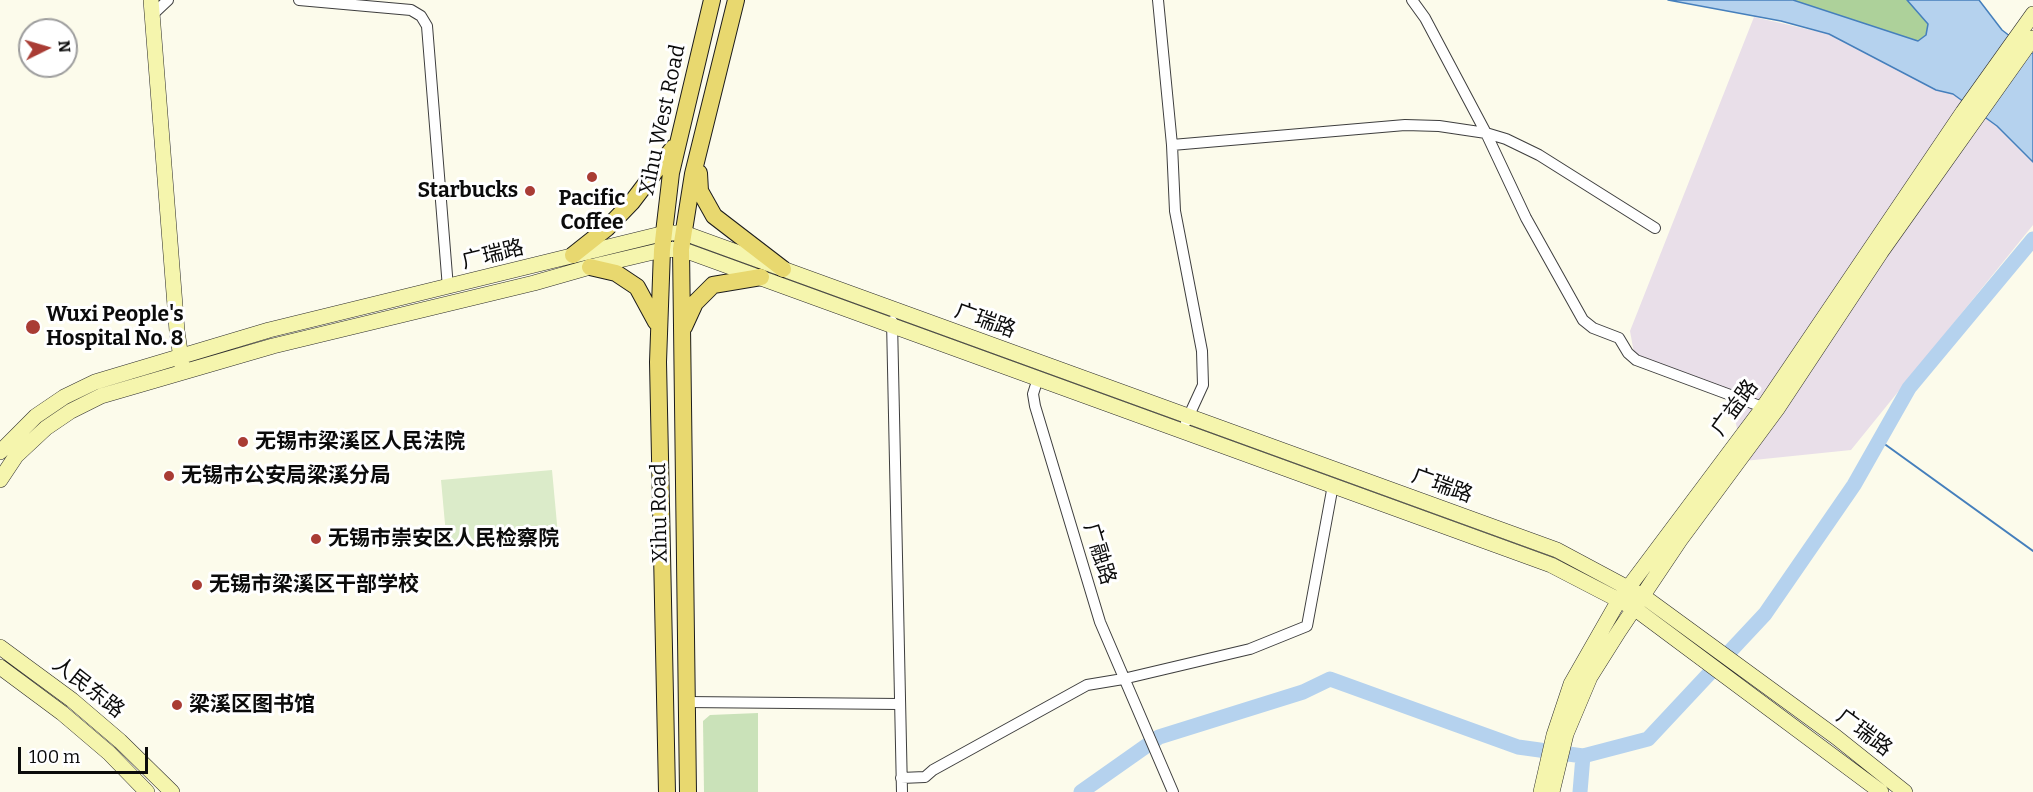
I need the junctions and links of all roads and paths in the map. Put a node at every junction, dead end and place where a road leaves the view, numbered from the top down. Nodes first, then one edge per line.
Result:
1 (168, 0) edge
2 (299, 0) edge
3 (712, 0) edge
4 (736, 0) edge
5 (1158, 0) edge
6 (1412, 0) edge
7 (152, 7) edge
8 (2032, 15) edge
9 (2033, 38) edge
10 (1968, 117) junction
11 (1486, 133) junction
12 (679, 140) junction
13 (1172, 145) junction
14 (698, 154) junction
15 (1655, 228) dead end
16 (664, 233) junction
17 (682, 241) junction
18 (662, 250) junction
19 (573, 255) junction
20 (590, 267) junction
21 (783, 269) junction
22 (761, 278) junction
23 (448, 288) junction
24 (892, 309) junction
25 (892, 326) junction
26 (658, 327) junction
27 (680, 336) junction
28 (182, 364) junction
29 (1038, 378) junction
30 (1769, 409) junction
31 (1185, 423) junction
32 (1, 447) edge
33 (0, 480) edge
34 (1333, 484) junction
35 (1623, 593) junction
36 (1638, 602) junction
37 (1694, 644) junction
38 (0, 647) edge
39 (0, 668) edge
40 (1123, 680) junction
41 (686, 702) junction
42 (899, 704) junction
43 (1560, 734) junction
44 (901, 778) junction
45 (1550, 782) edge
46 (147, 792) edge
47 (172, 792) edge
48 (667, 792) edge
49 (688, 792) edge
50 (902, 792) edge
51 (1173, 792) edge
52 (1541, 792) edge
53 (1881, 792) edge
54 (1905, 792) edge

1 - 7 street
2 - 23 street
3 - 12 main road, Xihu West Road
4 - 14 main road, Xihu West Road
5 - 13 street
6 - 11 street
7 - 28 main road
8 - 10 main road
9 - 10 main road
10 - 30 main road, 广益路
11 - 13 street
11 - 15 street
11 - 30 street
12 - 16 main road, Xihu West Road
12 - 19 main road
13 - 31 street
14 - 17 main road, Xihu West Road
14 - 21 main road
16 - 17 main road, 广瑞路
16 - 18 main road, Xihu West Road
16 - 19 main road, 广瑞路
17 - 18 main road, 广瑞路
17 - 21 main road, 广瑞路
17 - 22 main road, 广瑞路
17 - 27 main road, Xihu Road
18 - 20 main road, 广瑞路
18 - 26 main road, Xihu Road
19 - 23 main road, 广瑞路
20 - 26 main road
20 - 28 main road, 广瑞路
21 - 24 main road, 广瑞路
22 - 25 main road, 广瑞路
22 - 27 main road
23 - 28 main road, 广瑞路
24 - 25 street
24 - 31 main road, 广瑞路
25 - 29 main road, 广瑞路
25 - 42 street
26 - 48 main road, Xihu Road
27 - 41 main road, Xihu Road
28 - 32 main road, 广瑞路
28 - 33 main road, 广瑞路
29 - 31 main road, 广瑞路
29 - 40 street, 广融路
30 - 35 main road, 广益路
30 - 36 main road, 广益路
31 - 34 main road, 广瑞路
31 - 35 main road, 广瑞路
34 - 35 main road, 广瑞路
34 - 40 street
35 - 36 main road, 广瑞路
35 - 43 main road, 广益路
36 - 37 main road, 广瑞路
36 - 43 main road, 广益路
37 - 53 main road, 广瑞路
37 - 54 main road, 广瑞路
38 - 47 main road, 人民东路
39 - 46 main road, 人民东路
40 - 44 street
40 - 51 street, 广融路
41 - 42 street
41 - 49 main road, Xihu Road
42 - 44 street
43 - 45 main road
44 - 50 street
45 - 52 main road

